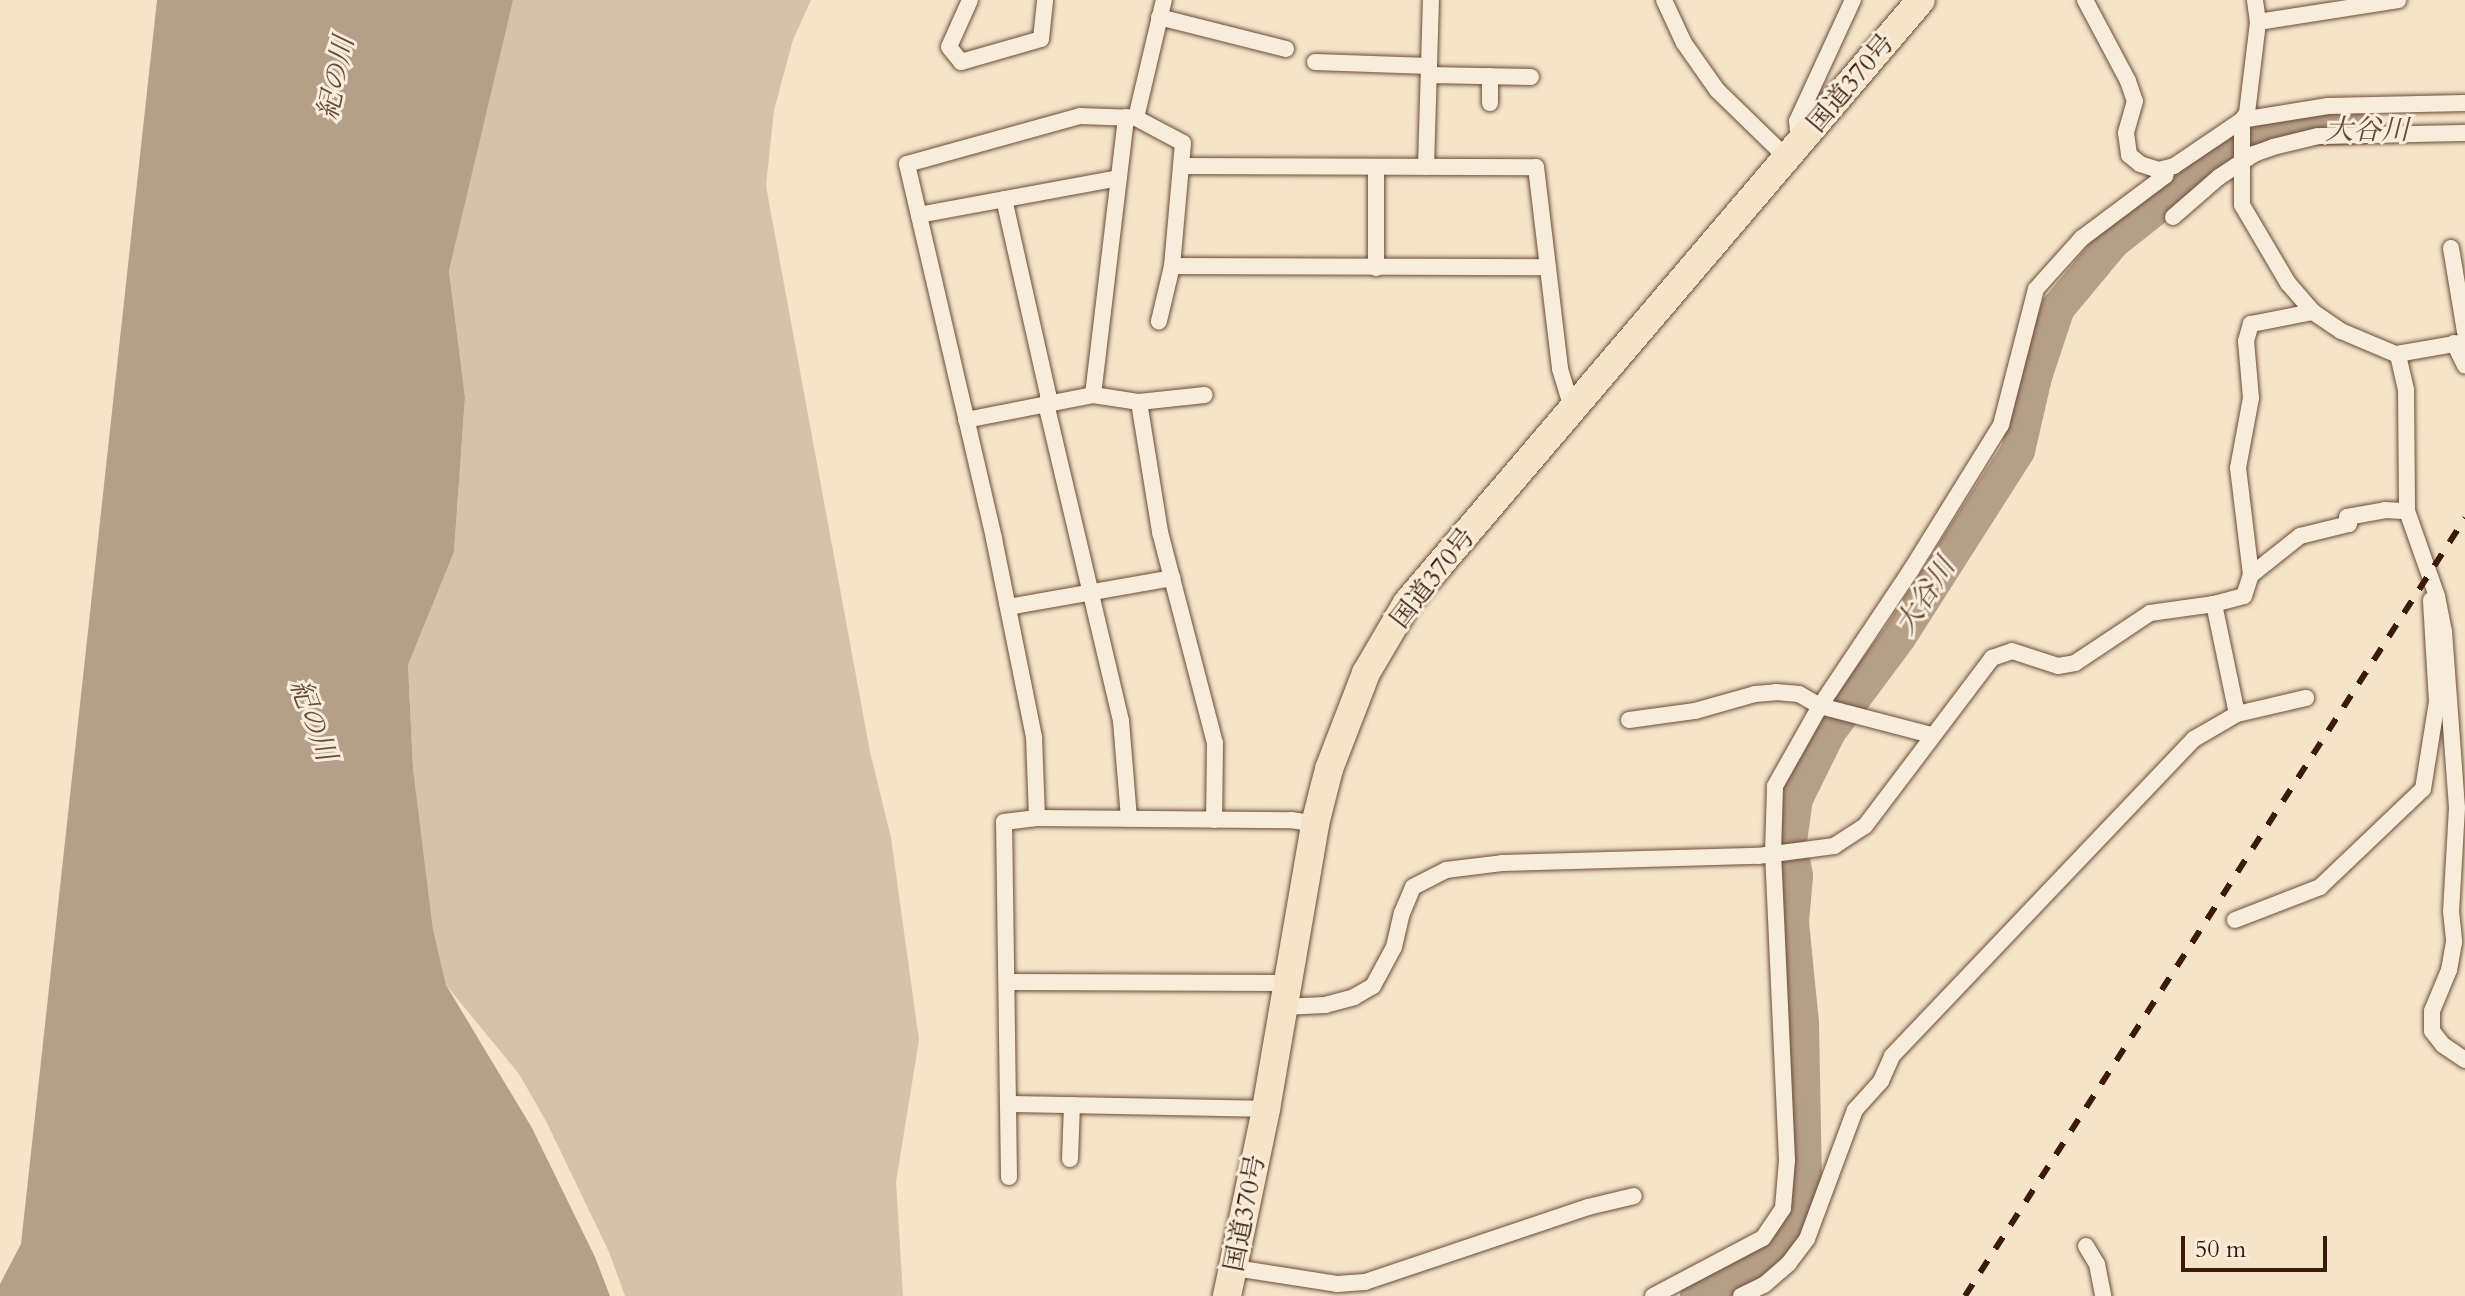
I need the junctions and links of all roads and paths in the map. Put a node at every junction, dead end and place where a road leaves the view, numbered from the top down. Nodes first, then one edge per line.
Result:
1 (970, 0) edge
2 (1045, 0) edge
3 (1164, 0) edge
4 (1431, 0) edge
5 (1664, 0) edge
6 (1853, 0) edge
7 (1921, 0) edge
8 (2085, 0) edge
9 (2255, 0) edge
10 (2398, 0) edge
11 (1159, 17) junction
12 (2258, 22) junction
13 (1286, 49) dead end
14 (1315, 62) dead end
15 (1429, 70) junction
16 (1490, 76) junction
17 (1531, 77) dead end
18 (1490, 103) dead end
19 (2465, 103) edge
20 (1131, 117) junction
21 (2243, 126) junction
22 (2465, 133) edge
23 (1794, 152) junction
24 (2244, 156) junction
25 (1181, 166) junction
26 (1376, 167) junction
27 (1426, 167) junction
28 (2167, 169) junction
29 (1119, 178) junction
30 (1004, 199) junction
31 (919, 215) junction
32 (2173, 217) dead end
33 (2451, 248) dead end
34 (1172, 266) junction
35 (1548, 267) junction
36 (1376, 268) junction
37 (2313, 312) junction
38 (1159, 321) dead end
39 (2461, 339) edge
40 (2397, 354) junction
41 (2465, 366) edge
42 (1093, 395) junction
43 (1205, 395) dead end
44 (1139, 402) junction
45 (1048, 403) junction
46 (1572, 408) junction
47 (966, 420) junction
48 (2407, 511) junction
49 (2251, 575) junction
50 (1172, 578) junction
51 (2436, 592) junction
52 (1089, 593) junction
53 (2214, 604) junction
54 (1008, 607) junction
55 (2306, 698) dead end
56 (1820, 706) junction
57 (2237, 714) junction
58 (1629, 720) dead end
59 (1931, 735) junction
60 (1037, 818) junction
61 (1129, 819) junction
62 (1214, 820) junction
63 (1315, 824) junction
64 (1773, 854) junction
65 (2458, 910) edge
66 (2235, 920) dead end
67 (1007, 982) junction
68 (1285, 995) junction
69 (2465, 1060) edge
70 (1008, 1104) junction
71 (1072, 1105) junction
72 (1266, 1109) junction
73 (1070, 1159) dead end
74 (1009, 1177) dead end
75 (1634, 1196) dead end
76 (2086, 1246) dead end
77 (1235, 1268) junction
78 (1227, 1296) edge
79 (1653, 1296) edge
80 (1741, 1296) edge
81 (2103, 1296) edge

1 - 2 street
3 - 11 street
4 - 15 street
5 - 23 street
6 - 23 street
7 - 23 highway, 国道370号
8 - 28 street
9 - 12 street
10 - 12 street
11 - 13 street
11 - 20 street
12 - 21 street
14 - 15 street
15 - 16 street
15 - 27 street
16 - 17 street
16 - 18 street
19 - 21 street
20 - 25 street
20 - 29 street
20 - 31 street
21 - 24 street
21 - 28 street
22 - 24 street
23 - 46 highway, 国道370号
24 - 32 street
24 - 37 street
25 - 26 street
25 - 34 street
26 - 27 street
26 - 36 street
27 - 35 street
28 - 56 street
29 - 30 street
29 - 42 street
30 - 31 street
30 - 45 street
31 - 47 street
33 - 39 street
34 - 36 street
34 - 38 street
35 - 36 street
35 - 46 street
37 - 40 street
37 - 49 street
39 - 40 street
39 - 41 street
40 - 48 street
42 - 44 street
42 - 45 street
43 - 44 street
44 - 50 street
45 - 47 street
45 - 52 street
46 - 63 highway, 国道370号
47 - 54 street
48 - 49 street
48 - 51 street
49 - 53 street
50 - 52 street
50 - 62 street
51 - 65 street
51 - 66 street
52 - 54 street
52 - 61 street
53 - 57 street
53 - 59 street
54 - 60 street
55 - 57 street
56 - 58 street
56 - 59 street
56 - 64 street
57 - 80 street
59 - 64 street
60 - 61 street
60 - 67 street
61 - 62 street
62 - 63 street
63 - 68 highway, 国道370号
64 - 68 street
64 - 79 street
65 - 69 street
67 - 68 street
67 - 70 street
68 - 72 highway, 国道370号
70 - 71 street
70 - 74 street
71 - 72 street
71 - 73 street
72 - 77 highway, 国道370号
75 - 77 street
76 - 81 street
77 - 78 highway, 国道370号

